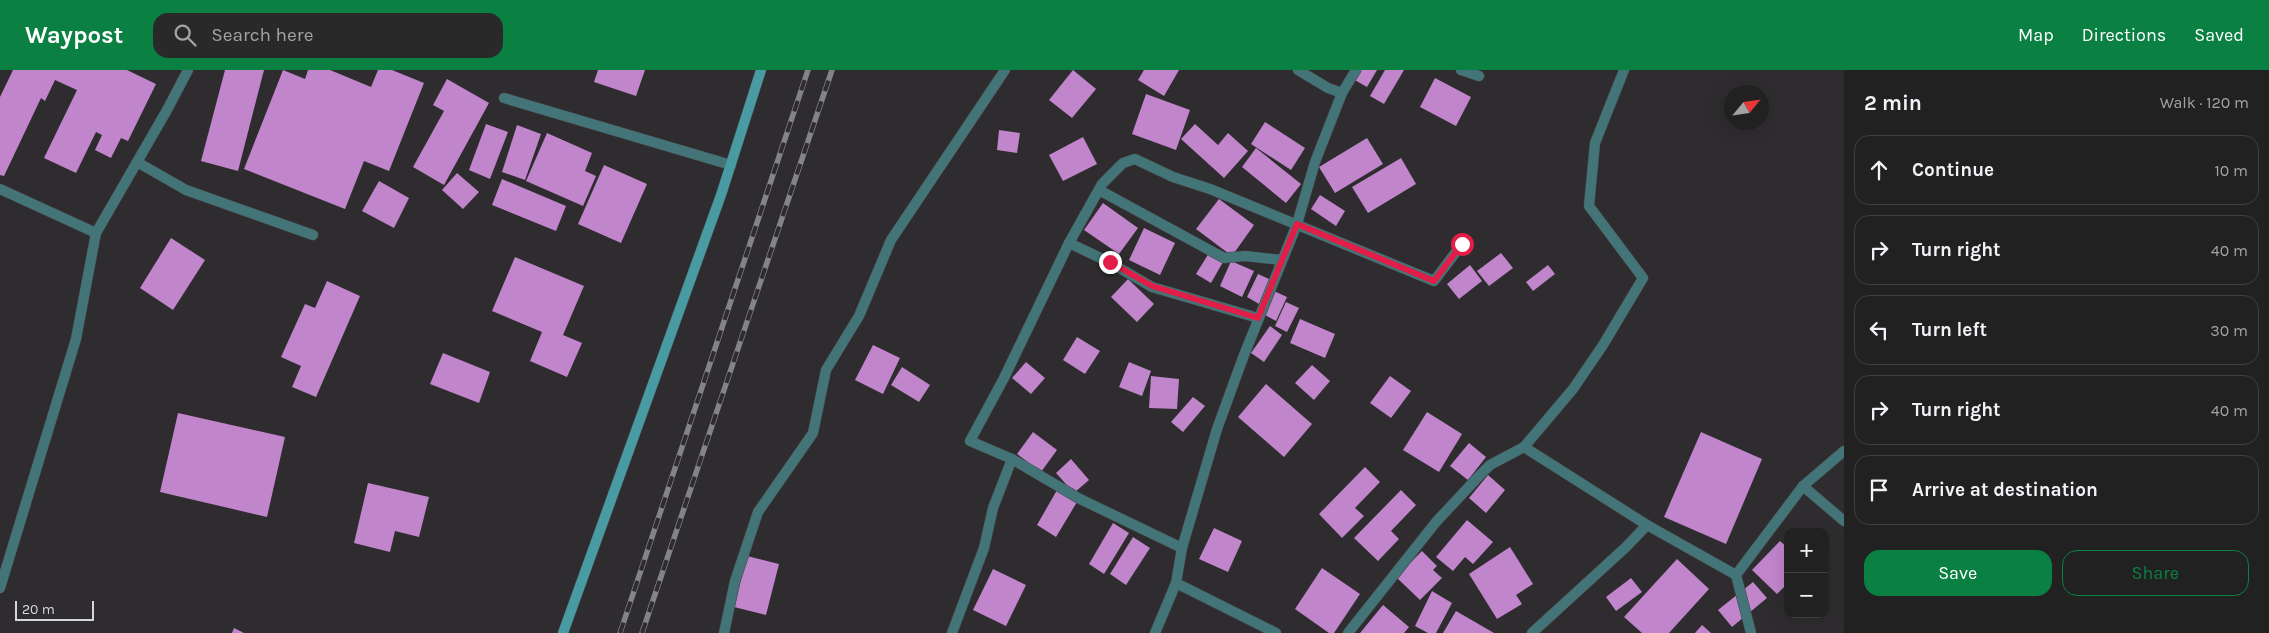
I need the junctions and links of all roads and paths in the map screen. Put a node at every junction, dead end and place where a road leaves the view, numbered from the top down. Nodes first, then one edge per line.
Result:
1 (188, 70) edge
2 (761, 70) edge
3 (1005, 70) edge
4 (1298, 70) edge
5 (1356, 70) edge
6 (1461, 70) edge
7 (1624, 70) edge
8 (1478, 76) dead end
9 (1342, 93) junction
10 (504, 98) dead end
11 (136, 162) junction
12 (731, 165) junction
13 (0, 189) edge
14 (1099, 190) junction
15 (1297, 224) junction
16 (96, 233) junction
17 (313, 235) dead end
18 (1069, 243) junction
19 (1462, 244) dead end
20 (1282, 260) junction
21 (1258, 318) junction
22 (1524, 447) junction
23 (1844, 451) edge
24 (1012, 460) junction
25 (1803, 486) junction
26 (1844, 520) edge
27 (1647, 525) junction
28 (1182, 548) junction
29 (1736, 575) junction
30 (1176, 583) junction
31 (0, 588) edge
32 (563, 633) edge
33 (724, 633) edge
34 (952, 633) edge
35 (1155, 633) edge
36 (1276, 633) edge
37 (1348, 633) edge
38 (1532, 633) edge
39 (1751, 633) edge

1 - 11 street
2 - 12 main road
3 - 33 street
4 - 9 street
5 - 9 street
6 - 8 street
7 - 22 street
9 - 15 street
10 - 12 street
11 - 16 street
11 - 17 street
12 - 32 main road
13 - 16 street
14 - 15 street
14 - 18 street
14 - 20 street
15 - 19 street
15 - 20 street
16 - 31 street
18 - 21 street
18 - 24 street
20 - 21 street
21 - 28 street
22 - 27 street
22 - 37 street
23 - 25 street
24 - 28 street
24 - 34 street
25 - 26 street
25 - 29 street
27 - 29 street
27 - 38 street
28 - 30 street
29 - 39 street
30 - 35 street
30 - 36 street

